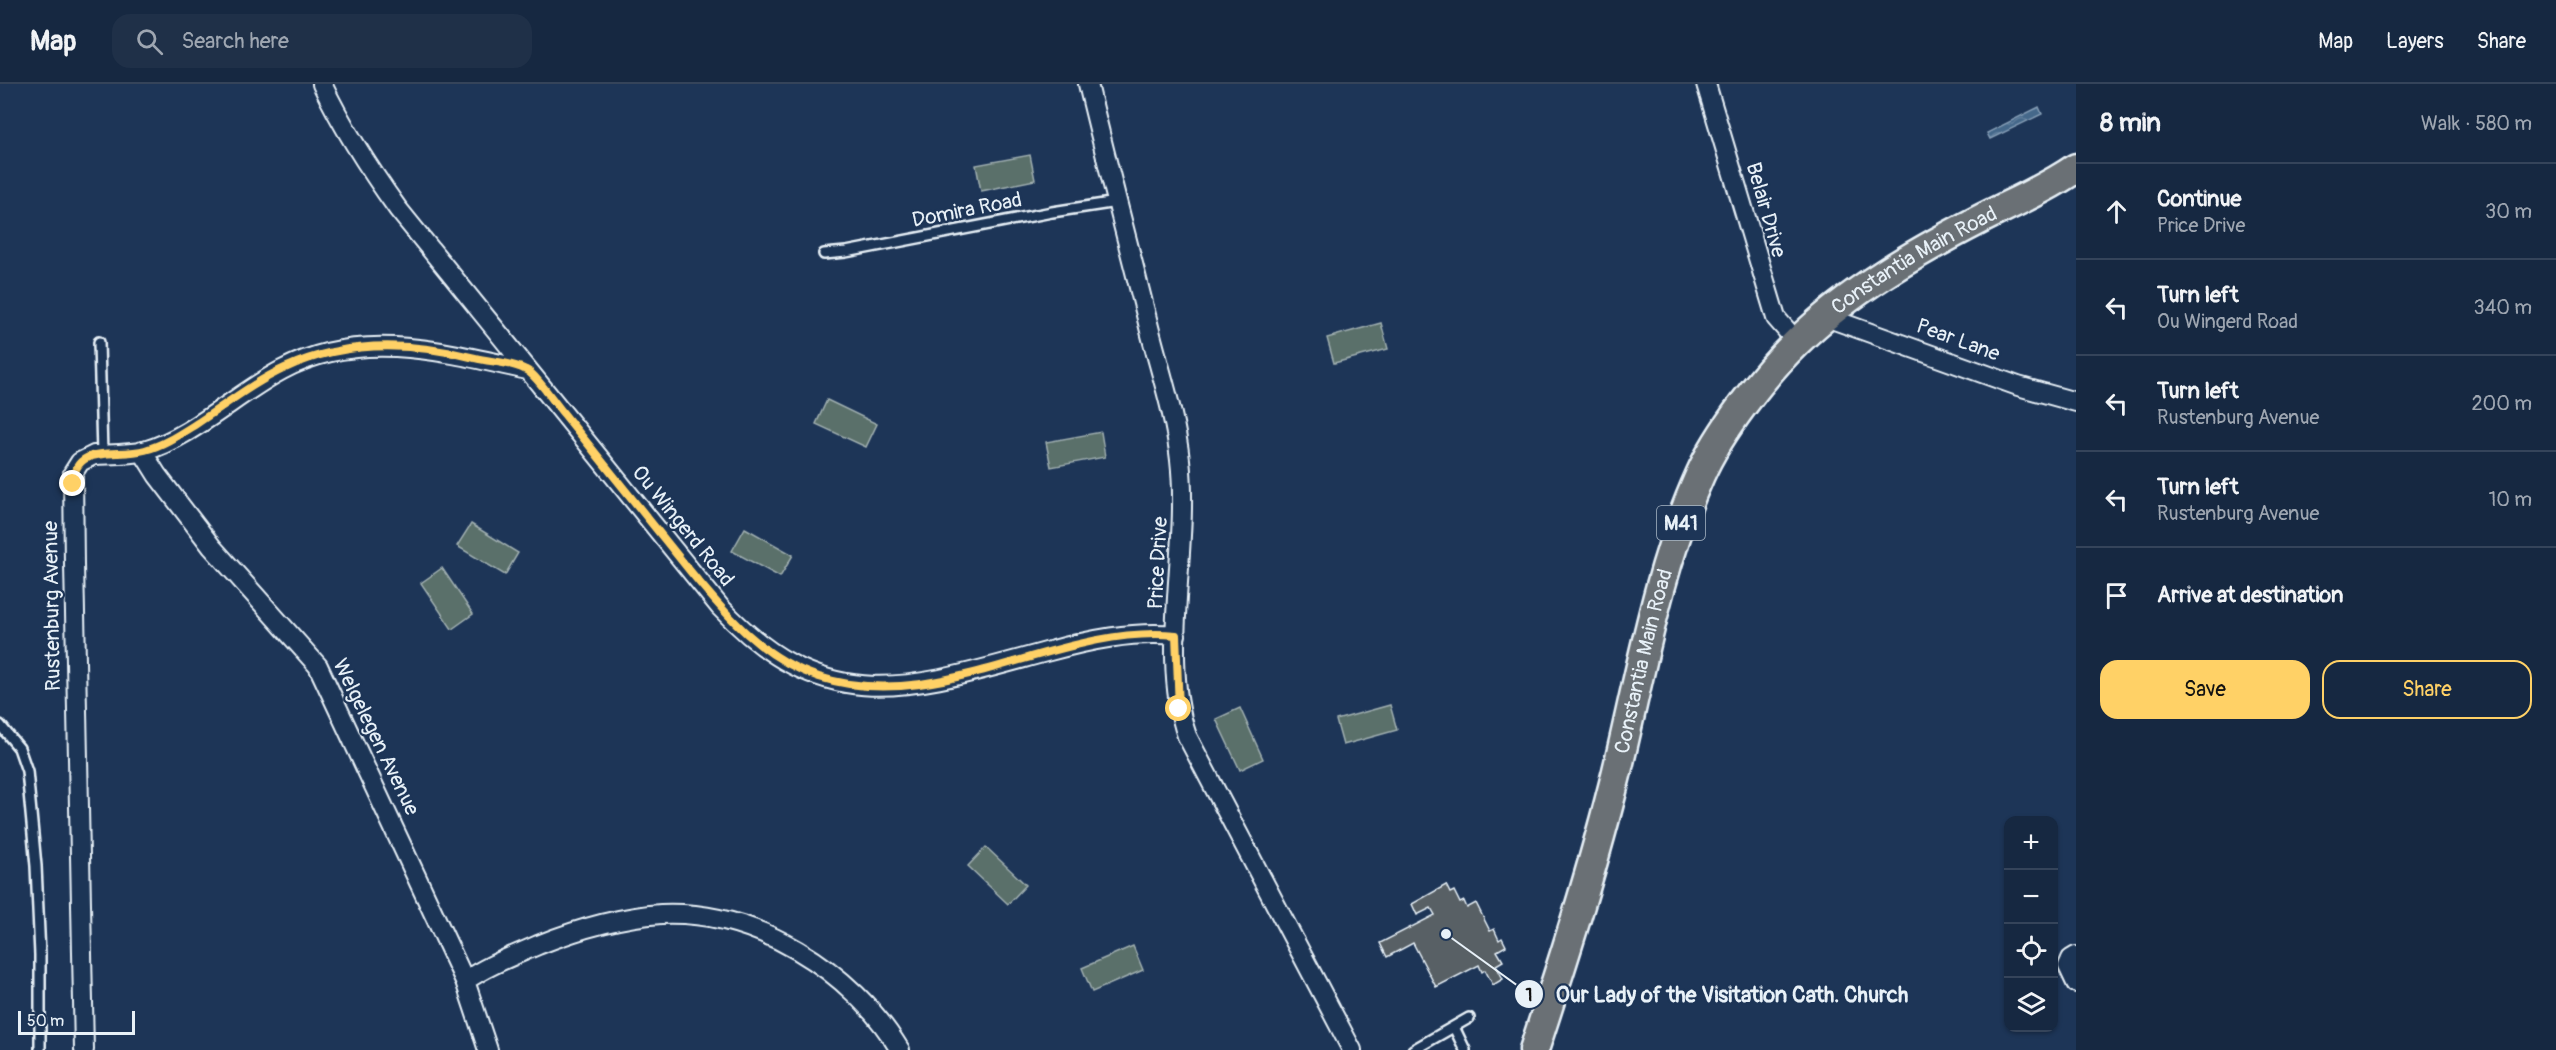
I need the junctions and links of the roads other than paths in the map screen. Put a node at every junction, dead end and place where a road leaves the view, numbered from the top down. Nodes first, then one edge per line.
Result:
1 (322, 84) edge
2 (1088, 84) edge
3 (1706, 84) edge
4 (2076, 168) edge
5 (1117, 202) junction
6 (824, 254) dead end
7 (1826, 317) junction
8 (99, 342) dead end
9 (1797, 342) junction
10 (527, 370) junction
11 (2076, 402) edge
12 (142, 452) junction
13 (102, 454) junction
14 (1176, 635) junction
15 (0, 724) edge
16 (2076, 956) edge
17 (465, 981) junction
18 (2076, 983) edge
19 (1469, 1018) dead end
20 (1454, 1027) junction
21 (40, 1050) edge
22 (84, 1050) edge
23 (489, 1050) edge
24 (900, 1050) edge
25 (1352, 1050) edge
26 (1413, 1050) edge
27 (1465, 1050) edge
28 (1534, 1050) edge

1 - 10 street, Ou Wingerd Road
2 - 5 street, Price Drive
3 - 9 street, Belair Drive
4 - 7 main road, Constantia Main Road / M41
5 - 6 lane, Domira Road
5 - 14 street, Price Drive
7 - 9 main road, Constantia Main Road / M41
7 - 11 street, Pear Lane
8 - 13 lane
9 - 28 main road, Constantia Main Road / M41
10 - 12 street, Rustenburg Avenue
10 - 14 street, Ou Wingerd Road
12 - 13 street, Rustenburg Avenue
12 - 17 street, Welgelegen Avenue
13 - 22 street, Rustenburg Avenue
14 - 25 street, Price Drive
15 - 21 lane
16 - 18 street
17 - 23 street, Welgelegen Avenue
17 - 24 street
19 - 20 lane
20 - 26 lane
20 - 27 lane

